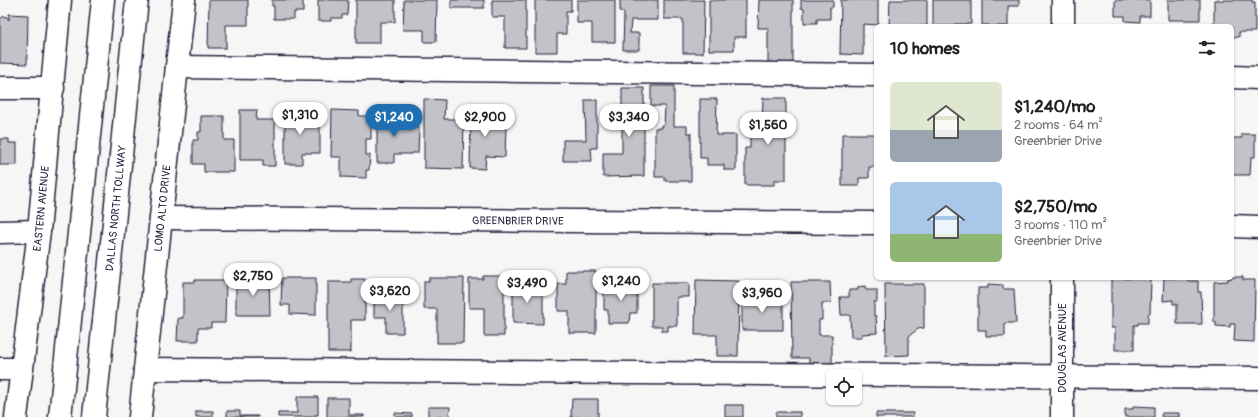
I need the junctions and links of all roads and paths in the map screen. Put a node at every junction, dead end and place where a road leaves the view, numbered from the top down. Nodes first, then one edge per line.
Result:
1 (60, 0) edge
2 (103, 0) edge
3 (137, 0) edge
4 (184, 0) edge
5 (1063, 0) edge
6 (1063, 24) edge
7 (177, 67) junction
8 (874, 75) edge
9 (1234, 78) edge
10 (1258, 78) edge
11 (0, 88) edge
12 (53, 88) junction
13 (161, 218) junction
14 (874, 223) edge
15 (1234, 226) edge
16 (1258, 226) edge
17 (39, 231) junction
18 (0, 232) edge
19 (1062, 280) edge
20 (10, 369) edge
21 (145, 369) junction
22 (1062, 376) junction
23 (1258, 378) edge
24 (16, 417) edge
25 (60, 417) edge
26 (94, 417) edge
27 (140, 417) edge
28 (1062, 417) edge

1 - 12 main road, EASTERN AVENUE
2 - 25 main road
3 - 26 main road, DALLAS NORTH TOLLWAY
4 - 7 main road, LOMO ALTO DRIVE
5 - 6 main road
7 - 8 main road
7 - 13 main road, LOMO ALTO DRIVE
9 - 10 main road
11 - 12 main road
12 - 17 main road, EASTERN AVENUE
13 - 14 main road, GREENBRIER DRIVE
13 - 21 main road, LOMO ALTO DRIVE
15 - 16 main road
17 - 18 main road
17 - 20 main road, EASTERN AVENUE
19 - 22 main road, DOUGLAS AVENUE
20 - 24 main road, EASTERN AVENUE
21 - 22 main road
21 - 27 main road, LOMO ALTO DRIVE
22 - 23 main road
22 - 28 main road, DOUGLAS AVENUE

